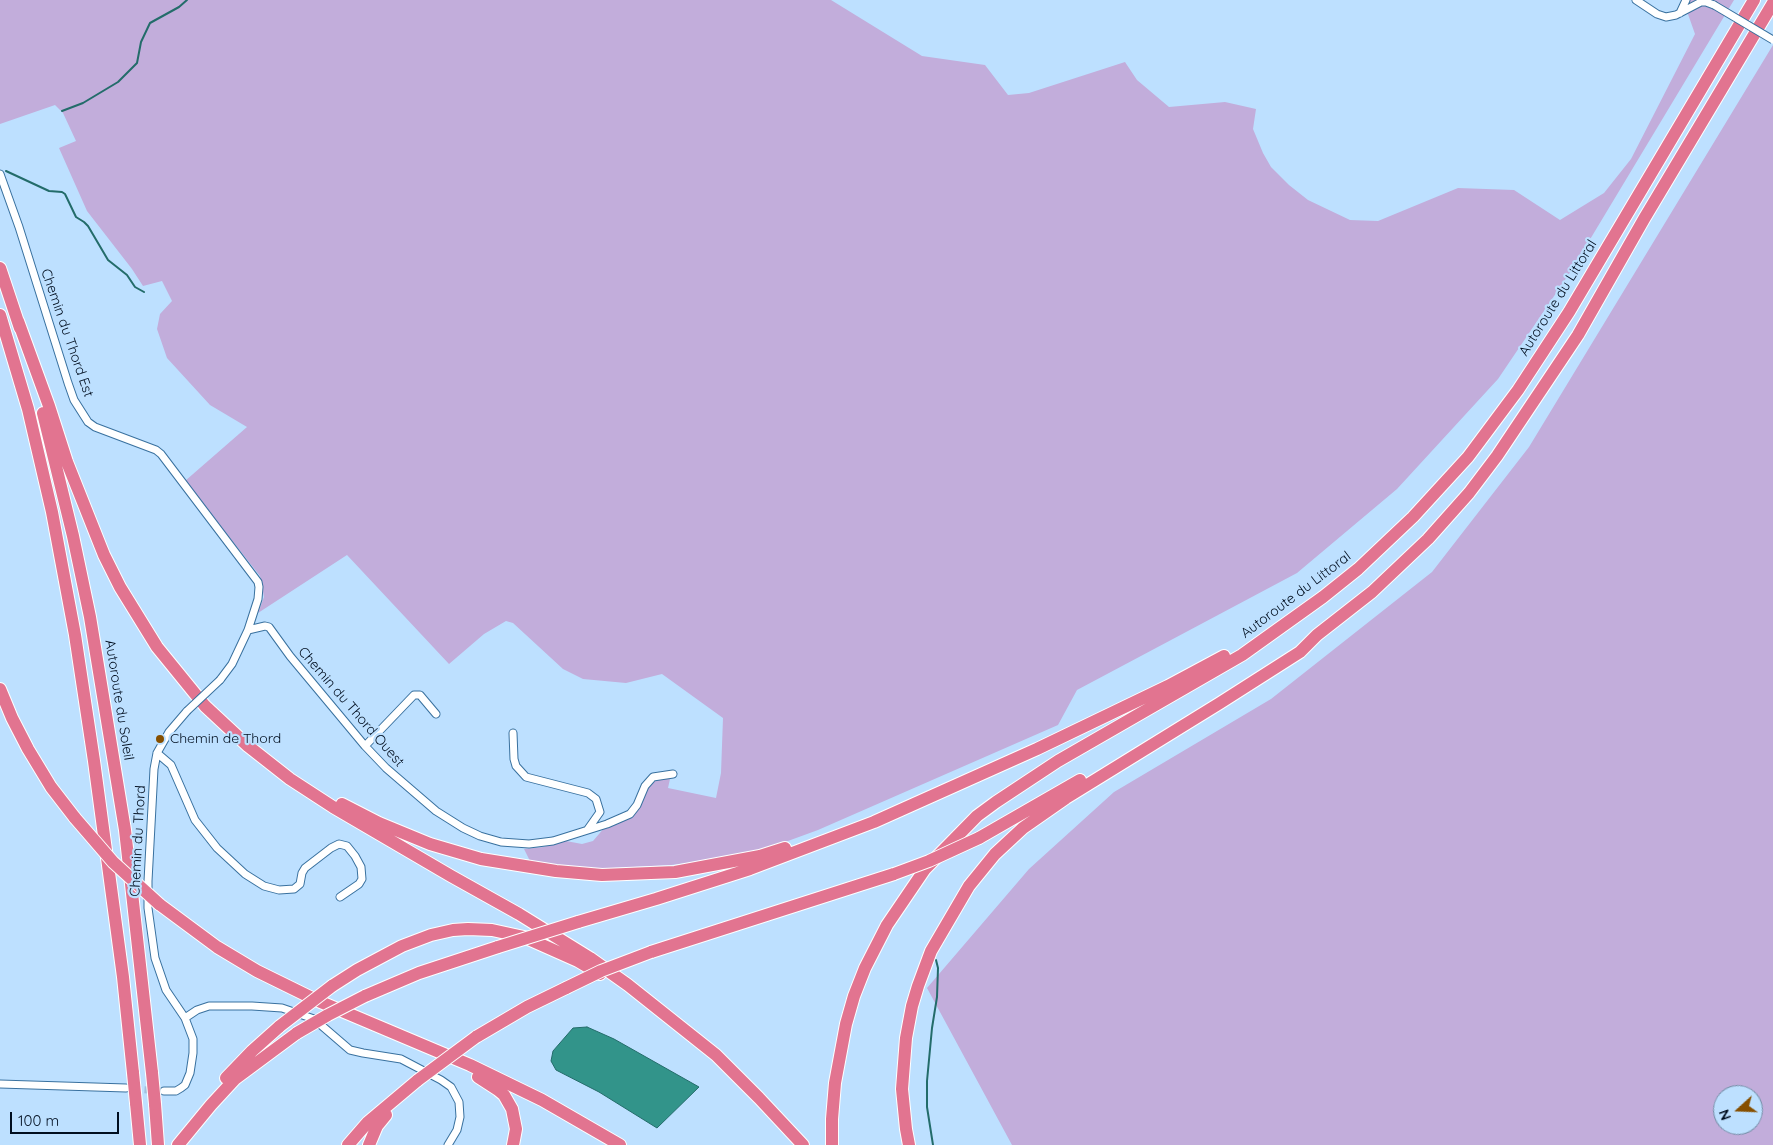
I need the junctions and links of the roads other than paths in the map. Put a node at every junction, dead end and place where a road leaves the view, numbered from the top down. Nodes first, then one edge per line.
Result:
1 (1636, 0) edge
2 (1686, 0) edge
3 (1754, 0) edge
4 (1773, 3) edge
5 (1680, 13) junction
6 (1773, 40) edge
7 (0, 174) edge
8 (0, 268) edge
9 (0, 315) edge
10 (18, 321) junction
11 (248, 630) junction
12 (1317, 635) junction
13 (1263, 639) junction
14 (0, 689) edge
15 (436, 714) dead end
16 (513, 733) dead end
17 (248, 746) junction
18 (365, 746) junction
19 (157, 753) junction
20 (673, 774) dead end
21 (874, 822) junction
22 (588, 829) junction
23 (340, 897) dead end
24 (185, 1018) junction
25 (382, 1029) junction
26 (416, 1081) junction
27 (0, 1084) edge
28 (126, 1088) tunnel mouth
29 (164, 1091) tunnel mouth
30 (185, 1132) junction
31 (832, 1139) edge
32 (140, 1145) edge
33 (158, 1145) edge
34 (171, 1145) edge
35 (178, 1145) edge
36 (348, 1145) edge
37 (369, 1145) edge
38 (448, 1145) edge
39 (514, 1145) edge
40 (620, 1145) edge
41 (795, 1145) edge
42 (803, 1145) edge
43 (909, 1145) edge

1 - 5 street
2 - 5 street
3 - 13 highway, Autoroute du Littoral
4 - 12 highway
5 - 6 street, bridge
7 - 11 street, Chemin du Thord Est
8 - 10 highway, Autoroute du Soleil
9 - 32 highway, bridge
10 - 17 highway
10 - 33 highway, Autoroute du Soleil, bridge
11 - 18 street, Chemin du Thord Ouest
11 - 19 street, Chemin du Thord, bridge
12 - 26 highway, bridge
12 - 43 highway
13 - 21 highway
13 - 31 highway, Autoroute du Littoral
14 - 25 highway, bridge
15 - 18 street
16 - 22 street
17 - 21 highway
17 - 42 highway
18 - 22 street, Chemin du Thord Ouest
19 - 23 street
19 - 24 street, Chemin du Thord
20 - 22 street, Chemin du Thord Ouest
21 - 30 highway, bridge
24 - 29 street, Chemin du Thord
24 - 38 street
25 - 39 highway
25 - 40 highway
26 - 36 highway
26 - 37 highway
27 - 28 street
30 - 34 highway
30 - 35 highway
30 - 41 highway, bridge

